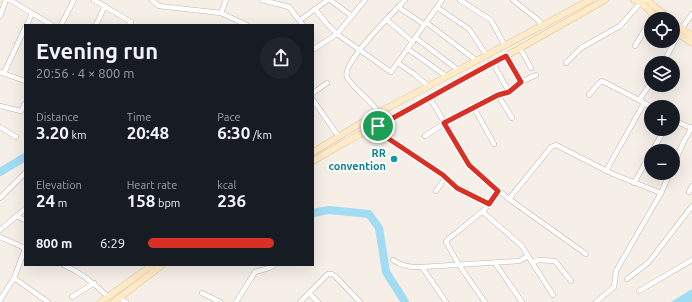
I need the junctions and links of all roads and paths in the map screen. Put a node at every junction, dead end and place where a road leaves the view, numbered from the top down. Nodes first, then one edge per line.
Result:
1 (6, 0) edge
2 (10, 0) edge
3 (74, 0) edge
4 (94, 0) edge
5 (152, 0) edge
6 (160, 0) edge
7 (226, 0) edge
8 (262, 0) edge
9 (282, 0) edge
10 (329, 0) edge
11 (365, 0) edge
12 (405, 0) edge
13 (442, 0) edge
14 (460, 0) edge
15 (513, 0) edge
16 (590, 0) edge
17 (605, 0) edge
18 (634, 0) edge
19 (647, 0) edge
20 (581, 2) edge
21 (642, 2) edge
22 (280, 5) junction
23 (105, 6) junction
24 (159, 6) junction
25 (398, 7) junction
26 (438, 8) junction
27 (315, 9) junction
28 (651, 12) edge
29 (652, 12) edge
30 (32, 13) junction
31 (221, 13) junction
32 (692, 14) edge
33 (0, 16) edge
34 (352, 16) junction
35 (387, 20) junction
36 (301, 23) edge
37 (27, 24) edge
38 (50, 24) edge
39 (62, 24) edge
40 (96, 24) edge
41 (130, 24) edge
42 (245, 24) edge
43 (426, 24) junction
44 (543, 26) junction
45 (24, 30) edge
46 (680, 31) junction
47 (644, 32) edge
48 (337, 34) junction
49 (692, 36) edge
50 (416, 38) junction
51 (413, 42) junction
52 (692, 43) edge
53 (505, 46) junction
54 (635, 46) dead end
55 (520, 48) junction
56 (408, 49) junction
57 (314, 50) edge
58 (359, 50) junction
59 (487, 56) junction
60 (506, 56) junction
61 (477, 61) junction
62 (398, 63) junction
63 (492, 63) junction
64 (566, 63) dead end
65 (531, 68) dead end
66 (458, 70) junction
67 (2, 73) edge
68 (446, 76) junction
69 (536, 76) dead end
70 (24, 81) edge
71 (521, 82) junction
72 (326, 83) dead end
73 (428, 86) junction
74 (314, 92) edge
75 (509, 92) junction
76 (645, 92) edge
77 (498, 95) junction
78 (589, 95) dead end
79 (429, 98) junction
80 (639, 100) junction
81 (314, 101) edge
82 (644, 103) joint
83 (0, 106) edge
84 (24, 106) edge
85 (474, 108) junction
86 (376, 110) junction
87 (512, 118) dead end
88 (444, 123) junction
89 (680, 123) edge
90 (378, 126) junction
91 (0, 127) edge
92 (692, 128) edge
93 (425, 136) dead end
94 (16, 137) dead end
95 (339, 137) junction
96 (494, 144) dead end
97 (314, 151) edge
98 (680, 152) edge
99 (314, 160) edge
100 (644, 165) edge
101 (606, 171) junction
102 (24, 174) edge
103 (446, 177) junction
104 (667, 180) edge
105 (634, 182) junction
106 (692, 186) edge
107 (498, 191) junction
108 (436, 192) dead end
109 (689, 192) dead end
110 (661, 193) junction
111 (0, 198) edge
112 (509, 199) junction
113 (489, 204) junction
114 (692, 206) edge
115 (24, 210) edge
116 (484, 210) junction
117 (16, 216) junction
118 (24, 220) edge
119 (0, 230) edge
120 (0, 237) edge
121 (24, 249) edge
122 (24, 252) edge
123 (586, 254) dead end
124 (528, 256) junction
125 (393, 260) dead end
126 (692, 260) edge
127 (533, 262) junction
128 (494, 263) junction
129 (458, 265) junction
130 (66, 266) edge
131 (151, 266) edge
132 (161, 266) edge
133 (272, 266) edge
134 (422, 267) junction
135 (14, 278) junction
136 (628, 279) dead end
137 (571, 281) dead end
138 (94, 283) junction
139 (639, 291) dead end
140 (202, 293) dead end
141 (309, 293) junction
142 (554, 295) dead end
143 (108, 296) junction
144 (72, 297) dead end
145 (0, 300) edge
146 (116, 300) edge
147 (48, 302) edge
148 (101, 302) edge
149 (126, 302) edge
150 (220, 302) edge
151 (236, 302) edge
152 (300, 302) edge
153 (318, 302) edge
154 (360, 302) edge
155 (446, 302) edge
156 (485, 302) edge
157 (522, 302) edge
158 (596, 302) edge

1 - 33 street
2 - 30 street
3 - 39 street
4 - 23 street
5 - 24 street
6 - 24 street
7 - 31 street
8 - 22 street
9 - 22 street
10 - 27 street
10 - 34 street
11 - 34 street
12 - 25 street
13 - 26 street
14 - 53 street
15 - 44 street
16 - 20 main road
17 - 55 main road
18 - 21 main road
19 - 29 main road
20 - 44 main road
21 - 28 main road
21 - 64 street
22 - 36 street
23 - 40 street
23 - 41 street
24 - 31 street
25 - 35 street
25 - 43 street
26 - 43 street
26 - 59 street
27 - 36 street
27 - 48 street
30 - 37 street
30 - 38 street
31 - 42 street
32 - 46 street
34 - 48 street
35 - 51 street
35 - 58 street
43 - 50 street
43 - 61 street
44 - 53 main road
45 - 67 street
46 - 49 main road
46 - 52 main road
47 - 54 street
48 - 57 street
48 - 58 street
50 - 51 street
50 - 66 street
51 - 56 street
53 - 59 main road
55 - 60 main road
55 - 65 street
56 - 62 street
56 - 68 street
58 - 62 street
58 - 86 street
59 - 61 main road
60 - 63 main road
60 - 71 street
61 - 66 main road
62 - 73 street
63 - 75 street
63 - 79 main road
66 - 68 main road
67 - 70 street
68 - 73 main road
69 - 71 street
71 - 75 street
72 - 74 street
73 - 86 main road
75 - 77 street
76 - 80 street
77 - 85 street
77 - 87 street
78 - 80 street
79 - 88 street
79 - 90 main road
80 - 82 street
81 - 95 street
82 - 101 street
83 - 84 street
85 - 88 street
85 - 96 street
86 - 90 street
86 - 95 main road
88 - 93 street
88 - 107 street
89 - 92 street
90 - 99 main road
90 - 103 street
91 - 94 street
92 - 98 street
95 - 97 main road
100 - 105 street
101 - 105 street
101 - 112 street
102 - 111 street
103 - 108 street
103 - 113 street
104 - 110 street
105 - 110 street
106 - 109 street
107 - 112 street
107 - 113 street
110 - 158 street
112 - 123 street
113 - 116 street
114 - 136 street
115 - 117 street
116 - 124 street
116 - 129 street
117 - 118 street
117 - 119 street
120 - 121 street
122 - 135 street
124 - 127 street
124 - 128 street
125 - 134 street
126 - 139 street
127 - 137 street
127 - 142 street
128 - 129 street
128 - 157 street
129 - 134 street
129 - 156 street
130 - 138 street
131 - 143 main road
132 - 146 main road
133 - 151 street
134 - 155 street
135 - 145 street
135 - 147 street
138 - 143 street
138 - 144 street
140 - 150 street
141 - 152 street
141 - 153 street
141 - 154 street
143 - 148 main road
146 - 149 street

